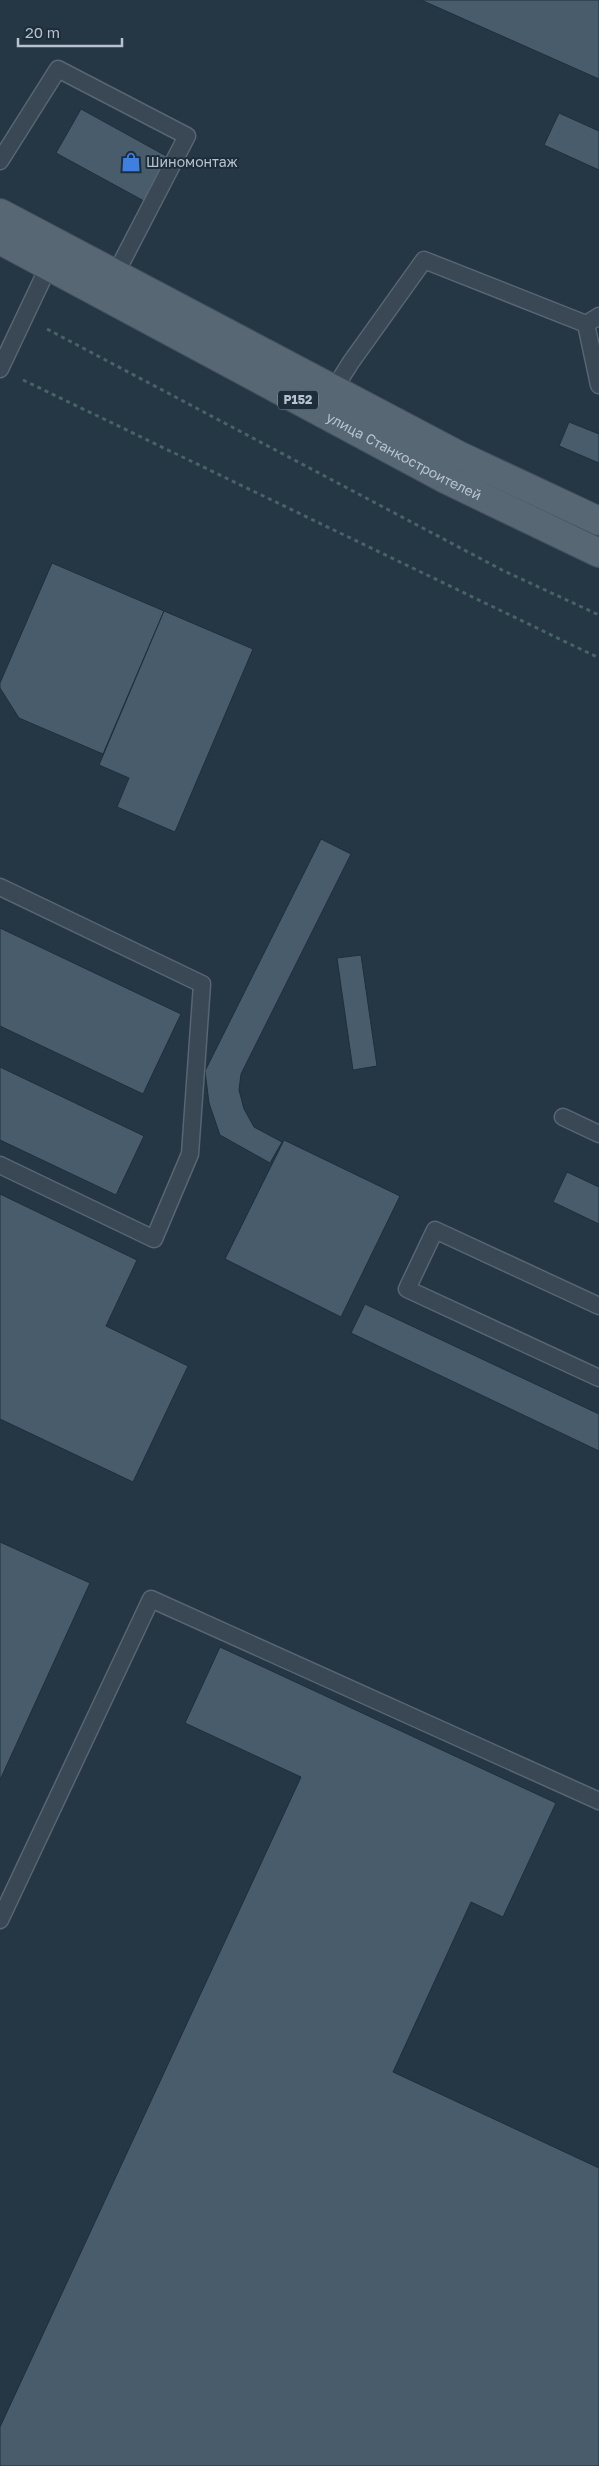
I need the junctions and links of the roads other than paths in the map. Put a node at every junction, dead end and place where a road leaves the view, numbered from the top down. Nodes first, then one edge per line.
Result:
1 (0, 161) edge
2 (0, 213) edge
3 (0, 240) edge
4 (55, 255) junction
5 (116, 273) junction
6 (592, 320) edge
7 (0, 369) edge
8 (599, 385) edge
9 (334, 389) junction
10 (599, 521) edge
11 (599, 553) edge
12 (0, 888) edge
13 (563, 1117) dead end
14 (599, 1134) edge
15 (0, 1165) edge
16 (599, 1306) edge
17 (599, 1378) edge
18 (599, 1801) edge
19 (0, 1920) edge

1 - 5 lane
2 - 4 main road, улица Станкостроителей / Р152
3 - 4 main road, улица Станкостроителей / Р152
4 - 5 main road, улица Станкостроителей / Р152
4 - 7 lane
4 - 11 main road, улица Станкостроителей / Р152
5 - 9 main road, улица Станкостроителей / Р152
6 - 8 lane
6 - 9 lane
9 - 10 main road, улица Станкостроителей / Р152
12 - 15 lane
13 - 14 lane
16 - 17 lane
18 - 19 lane

